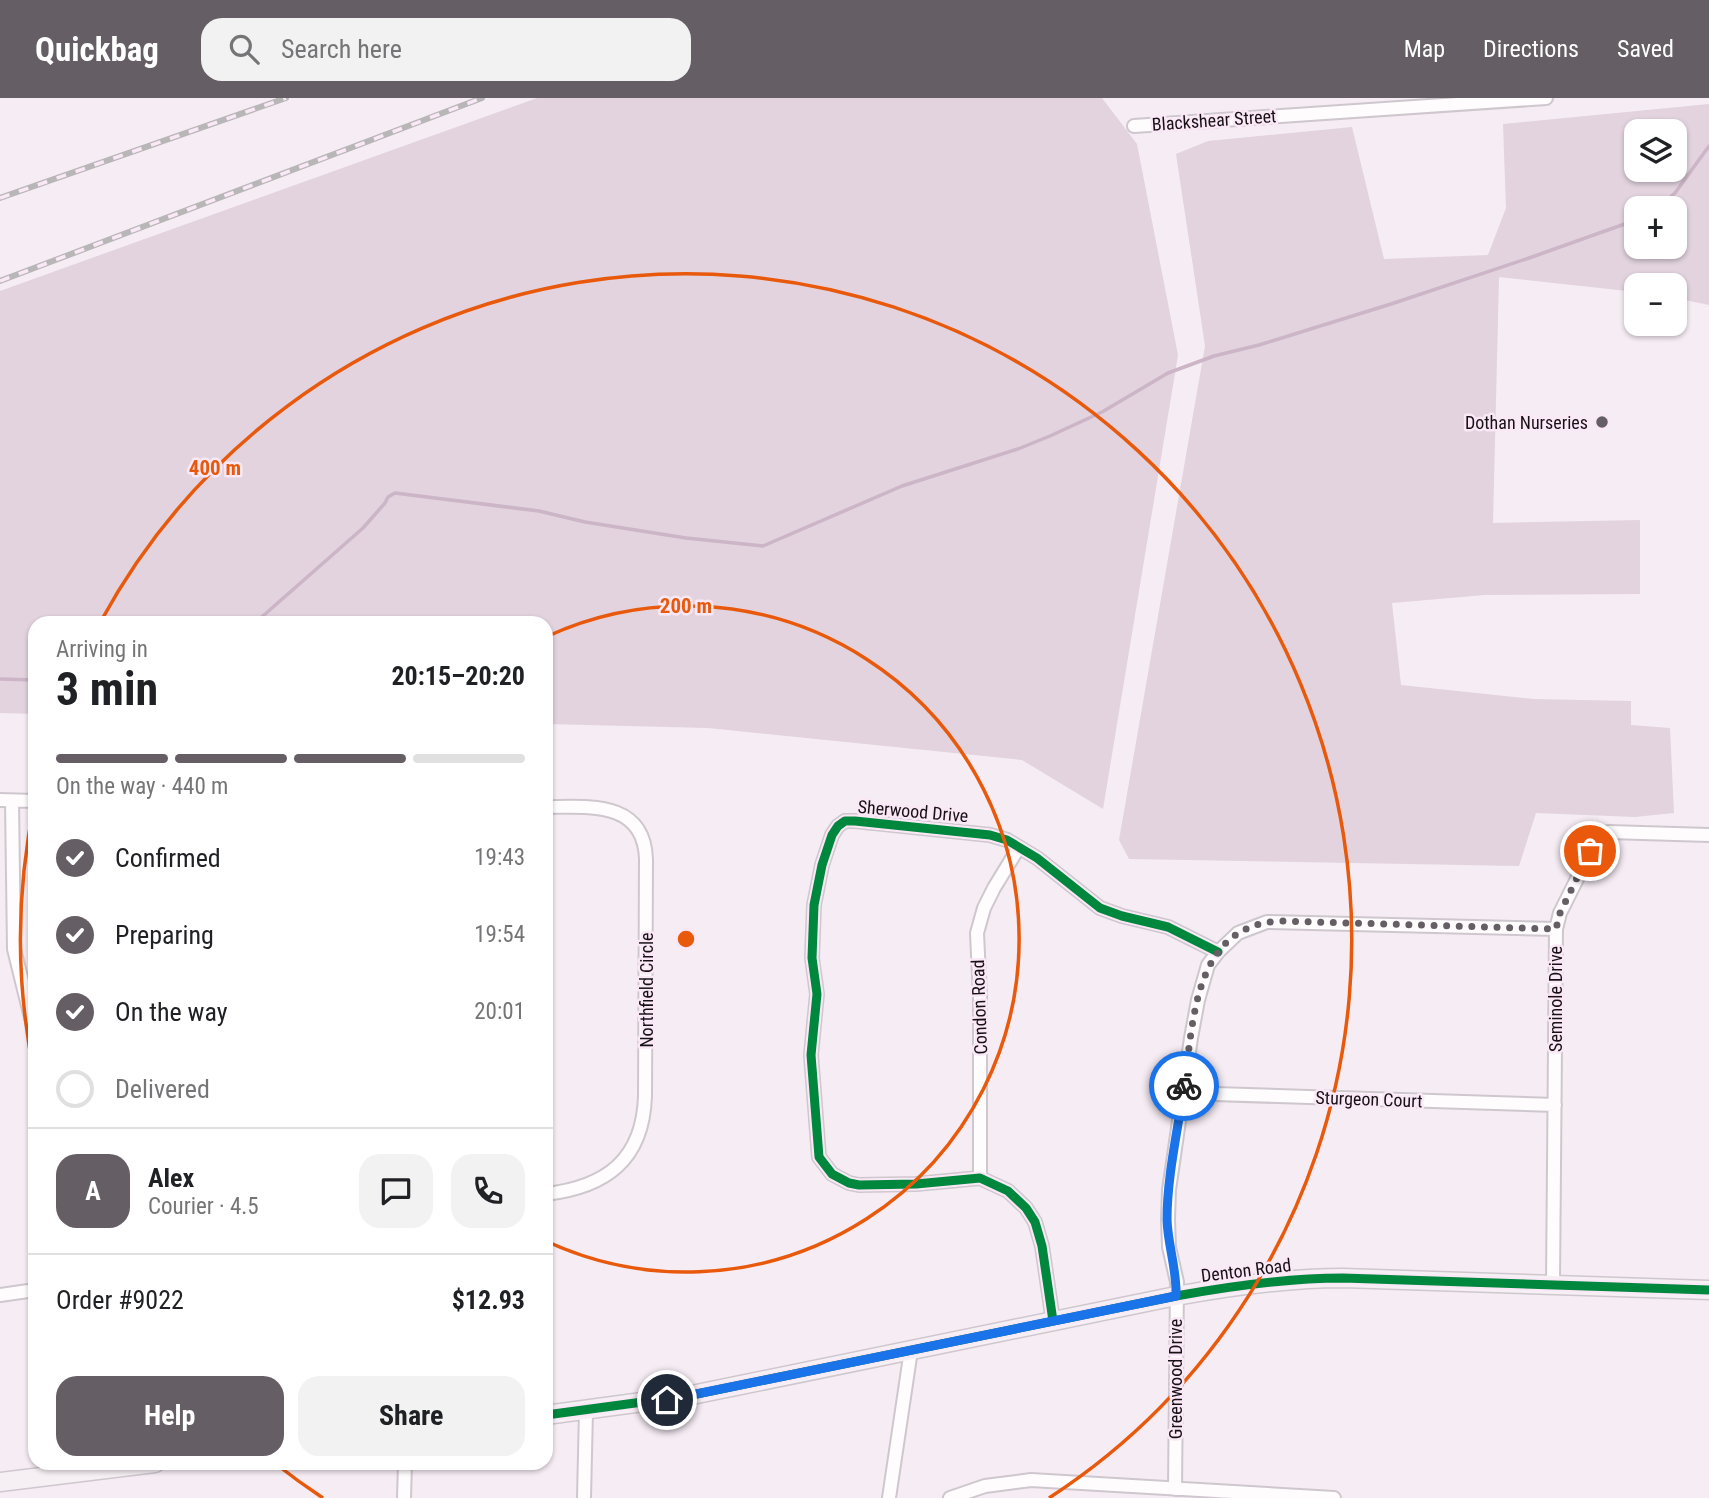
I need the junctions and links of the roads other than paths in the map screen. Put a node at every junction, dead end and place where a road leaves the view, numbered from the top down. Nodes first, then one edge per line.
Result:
1 (1546, 98) edge
2 (1134, 127) dead end
3 (6, 801) edge
4 (28, 801) edge
5 (553, 807) edge
6 (1709, 835) edge
7 (1019, 847) junction
8 (1556, 929) junction
9 (1218, 951) junction
10 (28, 1009) edge
11 (1183, 1093) junction
12 (1555, 1105) junction
13 (981, 1178) junction
14 (553, 1193) edge
15 (1553, 1284) junction
16 (1709, 1290) edge
17 (28, 1291) edge
18 (0, 1296) edge
19 (1176, 1296) junction
20 (1053, 1321) junction
21 (911, 1350) junction
22 (586, 1410) junction
23 (553, 1414) edge
24 (98, 1470) edge
25 (405, 1470) edge
26 (0, 1482) edge
27 (1175, 1489) junction
28 (404, 1498) edge
29 (584, 1498) edge
30 (889, 1498) edge
31 (950, 1498) edge
32 (1334, 1498) edge

1 - 2 street, Blackshear Street
3 - 4 street
3 - 10 street
5 - 14 street, Northfield Circle
6 - 8 street, Seminole Drive
7 - 9 street, Sherwood Drive
7 - 13 street, Condon Road
7 - 13 street, Sherwood Drive
8 - 9 street, Greenwood Drive
8 - 12 street, Seminole Drive
9 - 11 street, Greenwood Drive
11 - 12 street, Sturgeon Court
11 - 19 street, Greenwood Drive
12 - 15 street, Seminole Drive
13 - 20 street
15 - 16 street, Denton Road
15 - 19 street, Denton Road
17 - 18 street
19 - 20 street, Denton Road
19 - 27 street, Greenwood Drive
20 - 21 street, Denton Road
21 - 22 street, Denton Road
21 - 30 street
22 - 23 street, Denton Road
22 - 29 street
24 - 26 street
25 - 28 street
27 - 31 street
27 - 32 street

